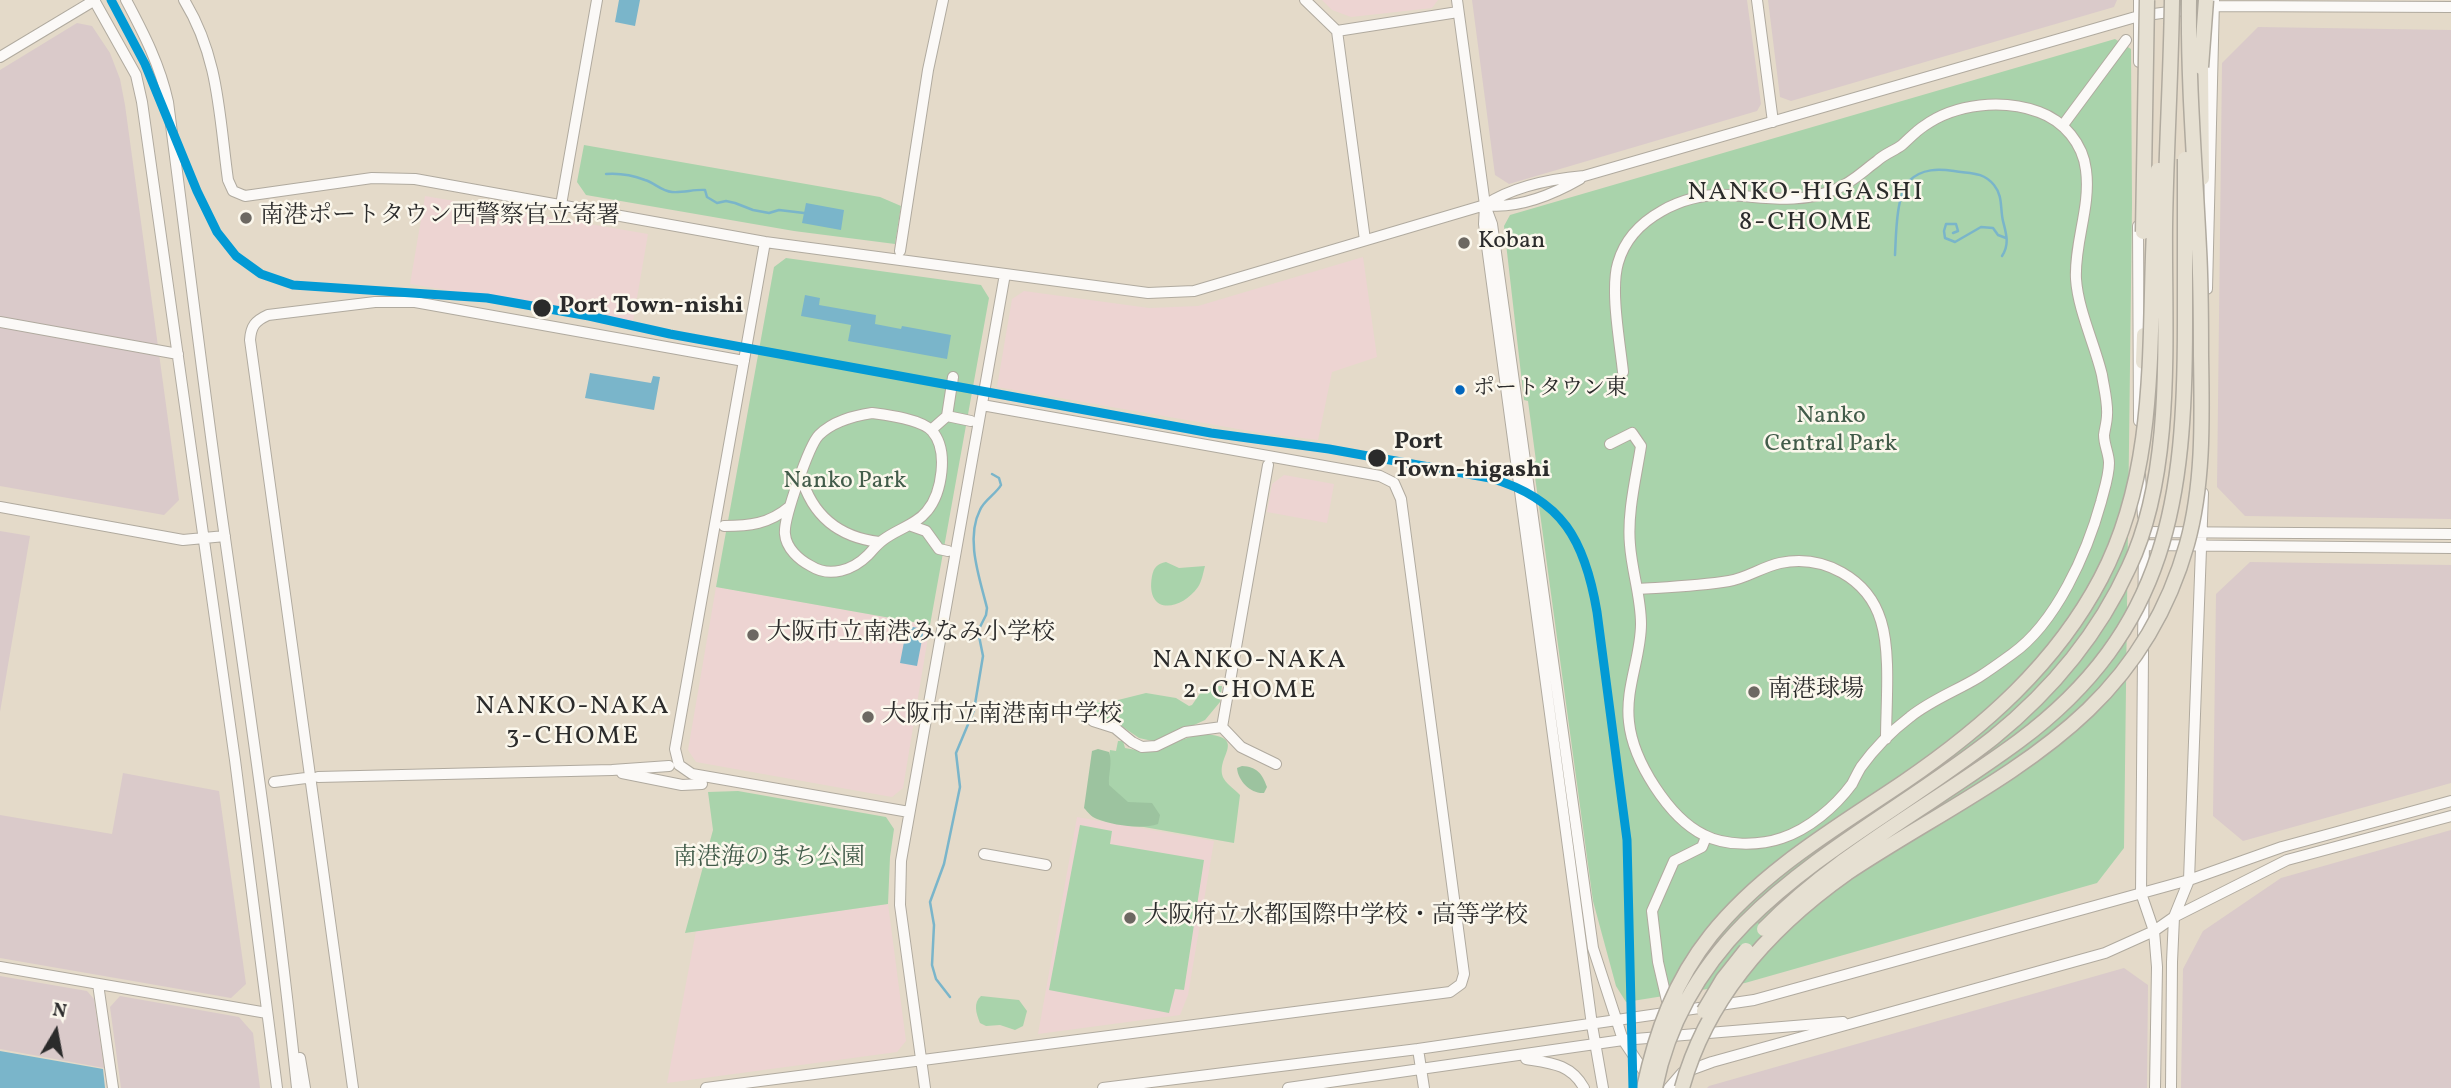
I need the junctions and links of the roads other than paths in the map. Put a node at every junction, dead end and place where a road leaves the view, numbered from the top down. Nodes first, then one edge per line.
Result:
1 (95, 0) edge
2 (127, 0) edge
3 (184, 0) edge
4 (597, 0) edge
5 (943, 0) edge
6 (1305, 0) edge
7 (1457, 0) edge
8 (1756, 0) edge
9 (2170, 0) edge
10 (2187, 0) edge
11 (2199, 0) edge
12 (2211, 2) edge
13 (2144, 4) edge
14 (2451, 7) edge
15 (1458, 12) junction
16 (1337, 32) junction
17 (2126, 40) dead end
18 (0, 57) edge
19 (2201, 67) junction
20 (2139, 90) dead end
21 (2138, 110) dead end
22 (1773, 122) junction
23 (2063, 125) junction
24 (561, 205) junction
25 (1485, 205) junction
26 (1365, 240) junction
27 (765, 242) junction
28 (900, 251) dead end
29 (1005, 274) junction
30 (2207, 284) junction
31 (0, 322) edge
32 (178, 354) junction
33 (744, 361) junction
34 (1623, 372) dead end
35 (953, 377) dead end
36 (982, 405) junction
37 (947, 416) junction
38 (971, 421) dead end
39 (931, 430) junction
40 (1610, 444) dead end
41 (1268, 465) dead end
42 (801, 475) junction
43 (2141, 482) junction
44 (789, 507) junction
45 (0, 508) edge
46 (926, 513) junction
47 (909, 525) junction
48 (724, 526) dead end
49 (926, 531) junction
50 (2144, 532) junction
51 (2201, 532) junction
52 (2451, 534) edge
53 (225, 536) junction
54 (202, 539) junction
55 (879, 542) junction
56 (2144, 545) junction
57 (2200, 545) junction
58 (2451, 548) edge
59 (948, 551) dead end
60 (1638, 589) junction
61 (1094, 721) dead end
62 (1222, 727) junction
63 (1886, 739) junction
64 (1276, 764) dead end
65 (669, 766) dead end
66 (612, 771) junction
67 (306, 778) dead end
68 (318, 778) dead end
69 (274, 782) dead end
70 (702, 784) dead end
71 (2451, 800) edge
72 (909, 812) junction
73 (2451, 816) edge
74 (1706, 837) junction
75 (984, 854) dead end
76 (1046, 864) dead end
77 (2189, 880) junction
78 (2141, 892) junction
79 (2174, 917) junction
80 (2154, 931) junction
81 (0, 967) edge
82 (285, 978) junction
83 (98, 984) junction
84 (1667, 1001) dead end
85 (267, 1013) junction
86 (1867, 1020) junction
87 (1616, 1021) junction
88 (1592, 1025) junction
89 (1623, 1040) junction
90 (1596, 1045) junction
91 (1419, 1049) junction
92 (1513, 1057) junction
93 (921, 1059) junction
94 (1421, 1070) junction
95 (113, 1088) edge
96 (278, 1088) edge
97 (297, 1088) edge
98 (305, 1088) edge
99 (353, 1088) edge
100 (706, 1088) edge
101 (925, 1088) edge
102 (1102, 1088) edge
103 (1288, 1088) edge
104 (1424, 1088) edge
105 (1584, 1088) edge
106 (1603, 1088) edge
107 (1644, 1088) edge
108 (1655, 1088) edge
109 (1669, 1088) edge
110 (1675, 1088) edge
111 (1682, 1088) edge
112 (2155, 1088) edge
113 (2171, 1088) edge

1 - 18 street
1 - 32 street
2 - 53 street
3 - 24 street
4 - 24 street
5 - 28 street
6 - 16 street
7 - 15 street
8 - 22 street
9 - 107 highway, bridge
9 - 108 highway, bridge
10 - 110 highway, bridge
10 - 111 highway, bridge
11 - 19 highway, bridge
12 - 13 street
12 - 14 street
12 - 19 highway, bridge
12 - 30 street
13 - 20 street
13 - 22 street
13 - 43 highway, bridge
15 - 16 street
15 - 25 street
16 - 26 street
17 - 23 street
19 - 30 highway
21 - 43 street
22 - 25 street
23 - 34 street
23 - 63 street
24 - 27 street
25 - 26 street
25 - 87 street
25 - 88 street
26 - 29 street
27 - 29 street
27 - 33 street
29 - 36 street
30 - 51 street
31 - 32 street
32 - 54 street
33 - 72 street
33 - 99 street
35 - 37 street
36 - 72 street
36 - 93 street
37 - 38 street
37 - 39 street
39 - 42 street
39 - 46 street
40 - 60 street
41 - 62 street
42 - 44 street
42 - 55 street
43 - 50 street
44 - 48 street
44 - 55 street
45 - 54 street
46 - 47 street
46 - 49 street
47 - 49 street
47 - 55 street
49 - 59 street
50 - 51 street
50 - 56 street
51 - 52 street
51 - 57 street
53 - 54 street
53 - 82 street
54 - 85 street
56 - 57 street
56 - 78 street
57 - 58 street
57 - 77 street
60 - 63 street
60 - 74 street
61 - 62 street
62 - 64 street
63 - 74 street
65 - 66 street
66 - 68 street
66 - 70 street
67 - 69 street
71 - 77 street
72 - 93 street
73 - 79 street
74 - 84 street
75 - 76 street
77 - 78 street
77 - 79 street
78 - 80 street
78 - 87 street
79 - 80 street
79 - 113 street
80 - 86 street
80 - 112 street
81 - 83 street
82 - 97 street
82 - 98 street
83 - 85 street
83 - 95 street
85 - 96 street
86 - 89 street
86 - 109 street
87 - 88 street
87 - 89 street
88 - 90 street
88 - 91 street
89 - 90 street
89 - 108 street
90 - 92 street
90 - 106 street
91 - 94 street
91 - 102 street
92 - 94 street
92 - 105 street
93 - 100 street
93 - 101 street
94 - 103 street
94 - 104 street

